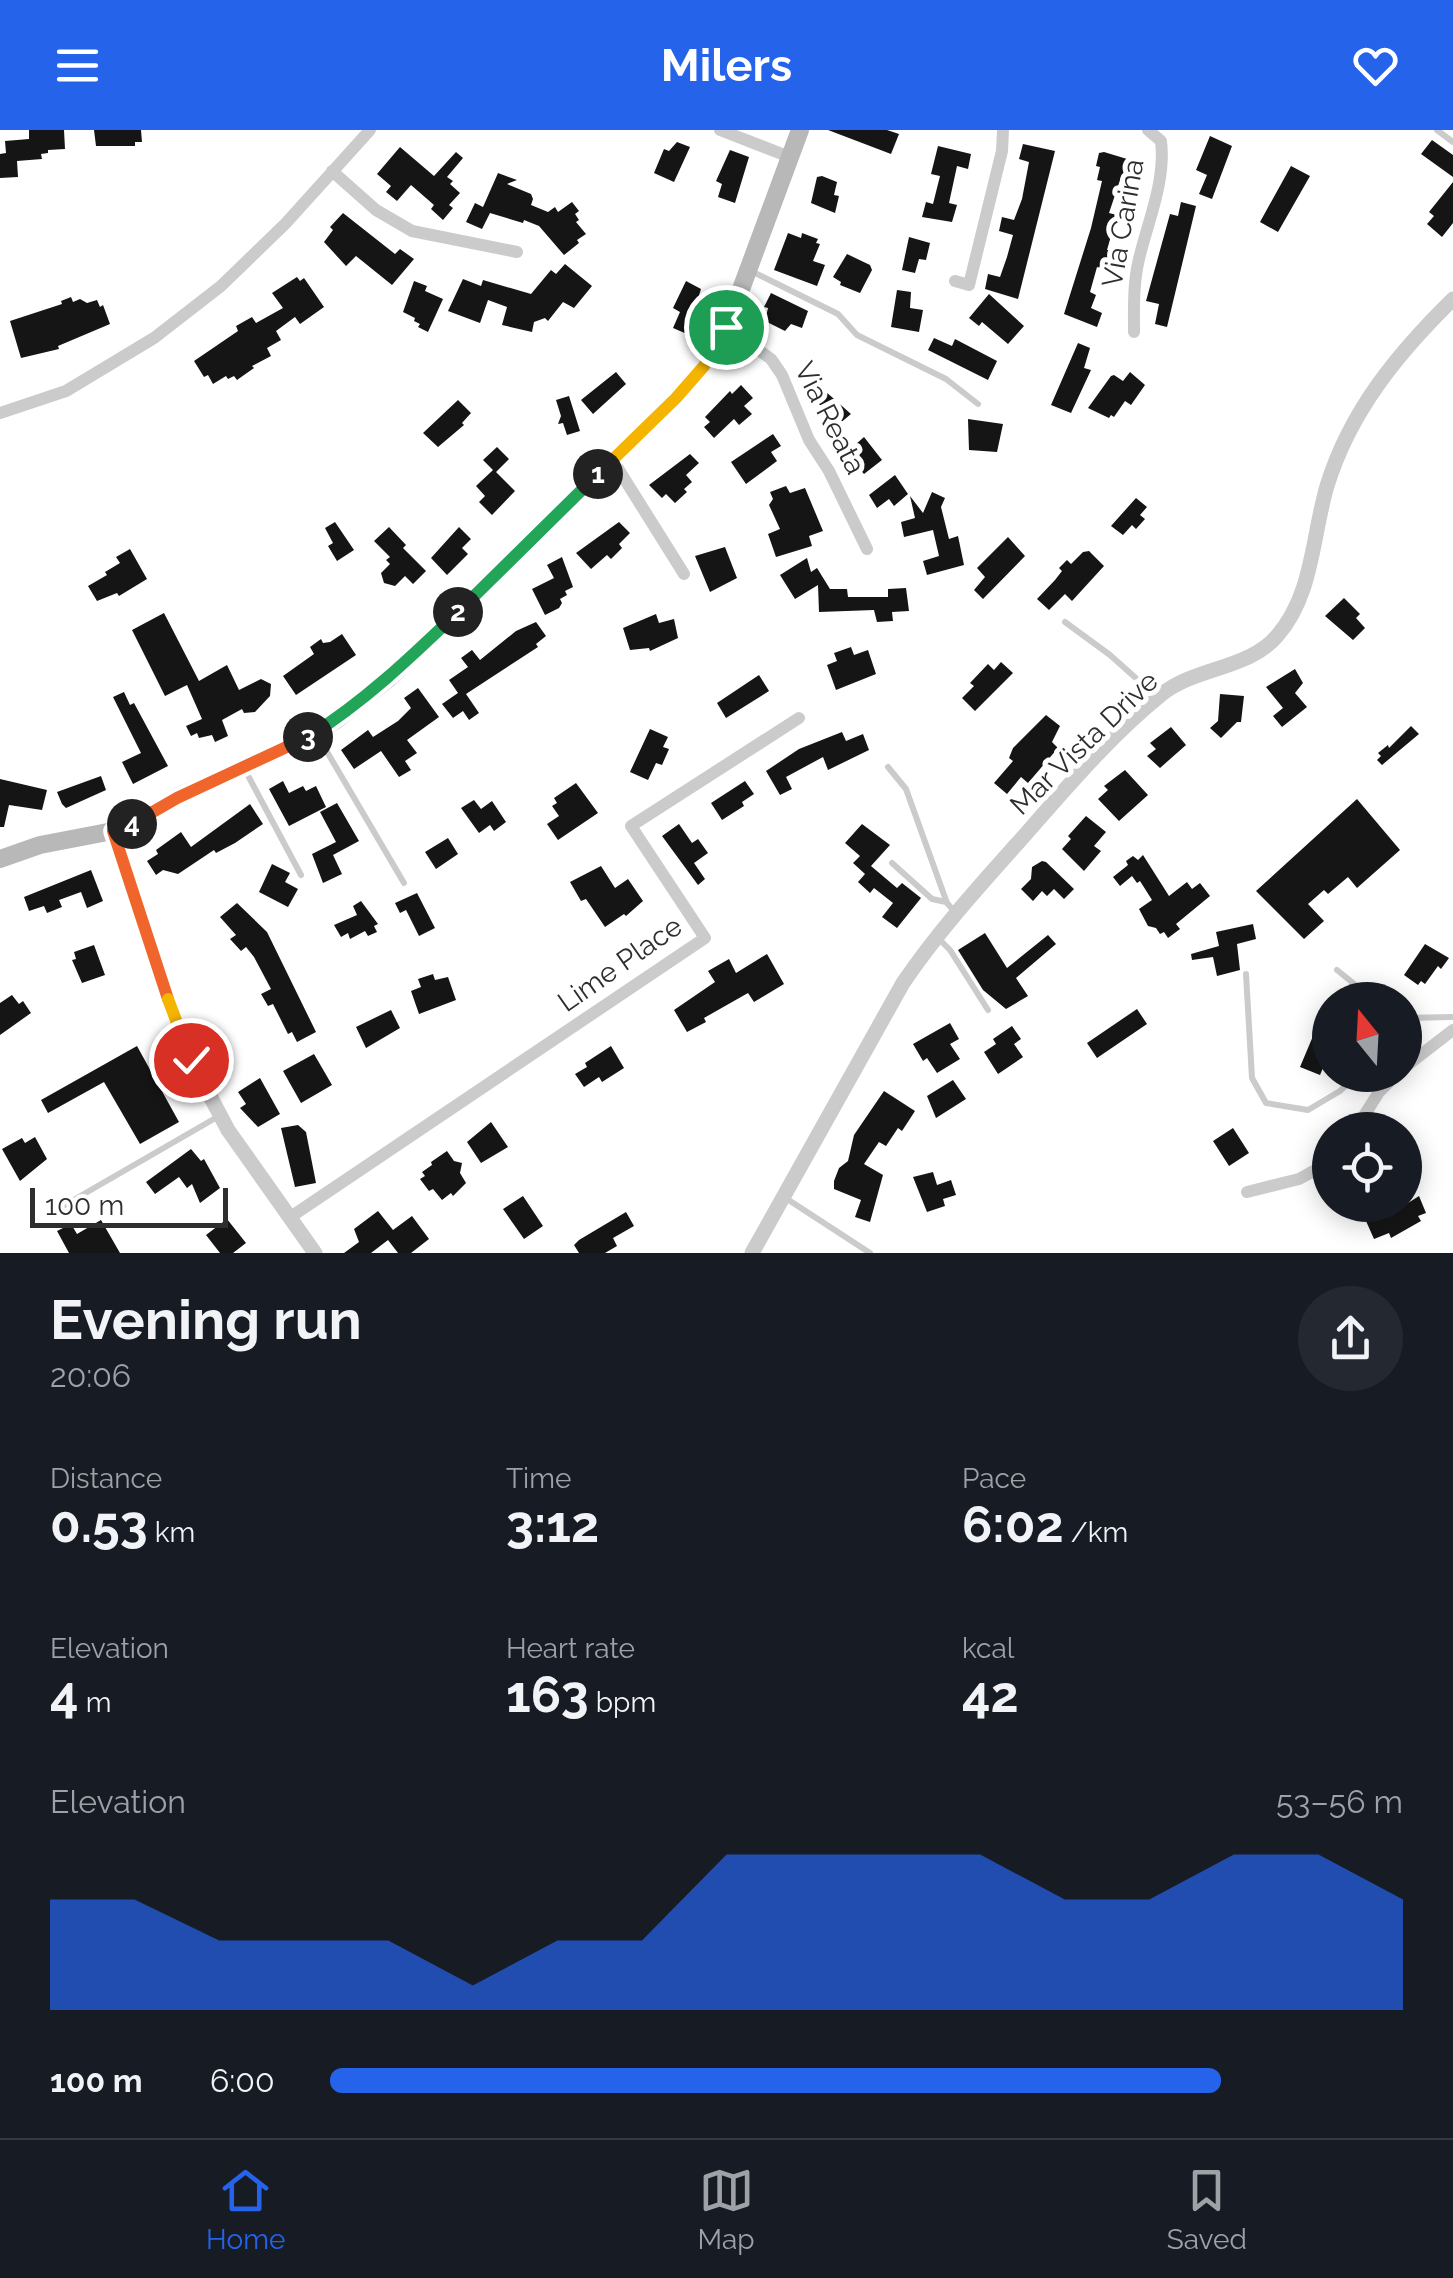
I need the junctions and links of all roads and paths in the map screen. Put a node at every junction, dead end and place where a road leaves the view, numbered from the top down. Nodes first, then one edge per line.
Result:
1 (370, 130) edge
2 (720, 130) edge
3 (800, 130) edge
4 (1002, 130) edge
5 (1148, 130) edge
6 (1437, 130) edge
7 (1453, 142) edge
8 (790, 157) junction
9 (332, 172) junction
10 (517, 252) dead end
11 (748, 270) junction
12 (955, 282) dead end
13 (1453, 299) edge
14 (726, 327) junction
15 (1134, 332) dead end
16 (978, 404) dead end
17 (0, 413) edge
18 (612, 459) junction
19 (867, 548) dead end
20 (684, 574) dead end
21 (1065, 622) dead end
22 (1158, 698) junction
23 (799, 718) dead end
24 (315, 732) junction
25 (888, 767) dead end
26 (243, 768) junction
27 (113, 831) junction
28 (0, 859) edge
29 (892, 863) dead end
30 (301, 876) dead end
31 (404, 882) dead end
32 (952, 908) junction
33 (936, 936) junction
34 (1337, 970) dead end
35 (1246, 974) dead end
36 (1352, 982) edge
37 (988, 1010) dead end
38 (1453, 1017) edge
39 (1422, 1018) edge
40 (1453, 1030) edge
41 (1422, 1054) edge
42 (1338, 1092) edge
43 (220, 1116) junction
44 (1312, 1172) edge
45 (1247, 1192) dead end
46 (783, 1196) junction
47 (51, 1213) dead end
48 (289, 1218) junction
49 (314, 1253) edge
50 (752, 1253) edge
51 (870, 1253) edge

1 - 9 street
2 - 8 street
3 - 8 main road
4 - 12 street
5 - 15 street, Via Carina
6 - 7 lane
8 - 11 main road
9 - 10 street
9 - 17 street
11 - 14 main road
11 - 16 lane
13 - 22 street, Mar Vista Drive
14 - 18 main road
14 - 19 street, Via Reata
18 - 20 street
18 - 24 main road
21 - 22 lane
22 - 32 street, Mar Vista Drive
23 - 48 street, Lime Place
24 - 26 main road
24 - 31 lane
25 - 32 lane
26 - 27 main road
26 - 30 lane
27 - 28 main road
27 - 43 street
29 - 32 lane
32 - 33 street, Mar Vista Drive
33 - 37 lane
33 - 46 street, Mar Vista Drive
34 - 36 lane
35 - 42 lane
38 - 39 lane
40 - 41 street
43 - 47 lane
43 - 48 street
44 - 45 street
46 - 50 street, Mar Vista Drive
46 - 51 lane
48 - 49 street

